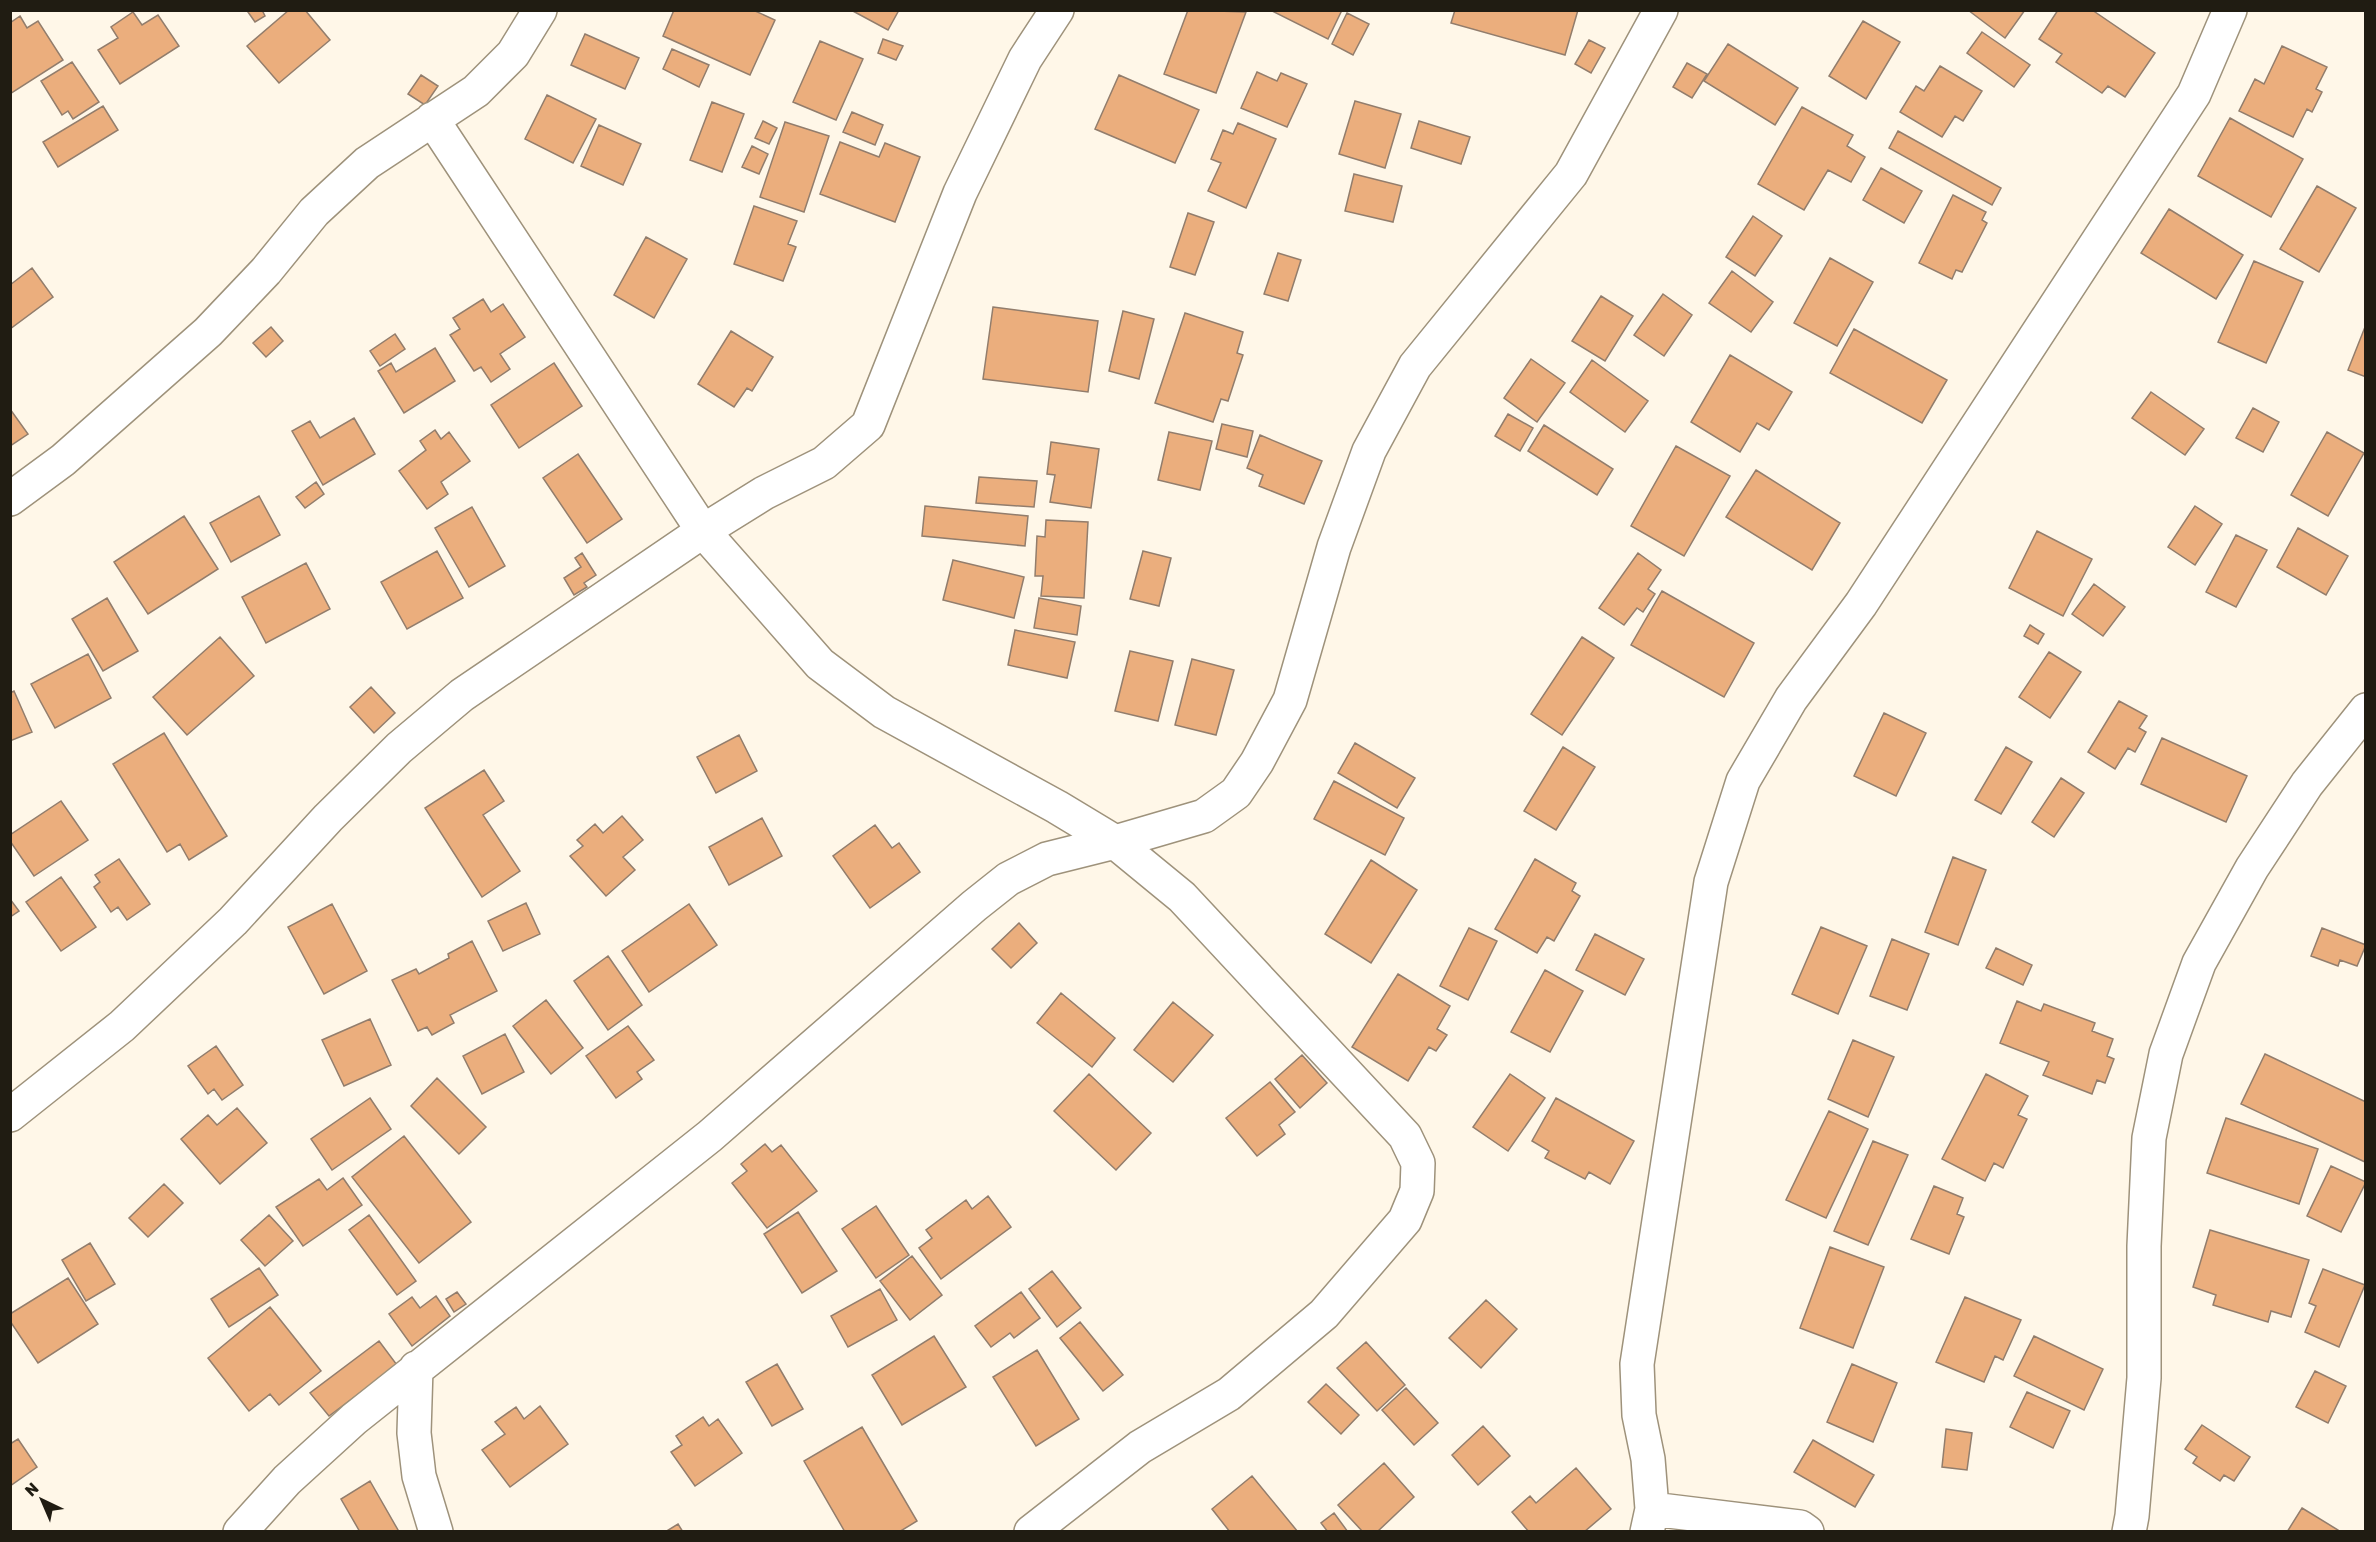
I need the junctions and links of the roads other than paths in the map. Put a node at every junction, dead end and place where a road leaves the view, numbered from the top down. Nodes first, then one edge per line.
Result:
1 (540, 10) edge
2 (1057, 10) edge
3 (1662, 10) edge
4 (2230, 10) edge
5 (432, 119) junction
6 (10, 499) edge
7 (703, 531) junction
8 (2366, 710) edge
9 (1115, 842) junction
10 (10, 1115) edge
11 (417, 1368) junction
12 (1650, 1520) edge
13 (240, 1532) edge
14 (436, 1532) edge
15 (1031, 1532) edge
16 (1807, 1532) edge
17 (2129, 1532) edge

1 - 5 street
2 - 7 street
3 - 9 street
4 - 12 street
5 - 6 street
5 - 7 street
7 - 9 street
7 - 10 street
8 - 17 street
9 - 11 street
9 - 15 street
11 - 13 street
11 - 14 street
12 - 16 street

